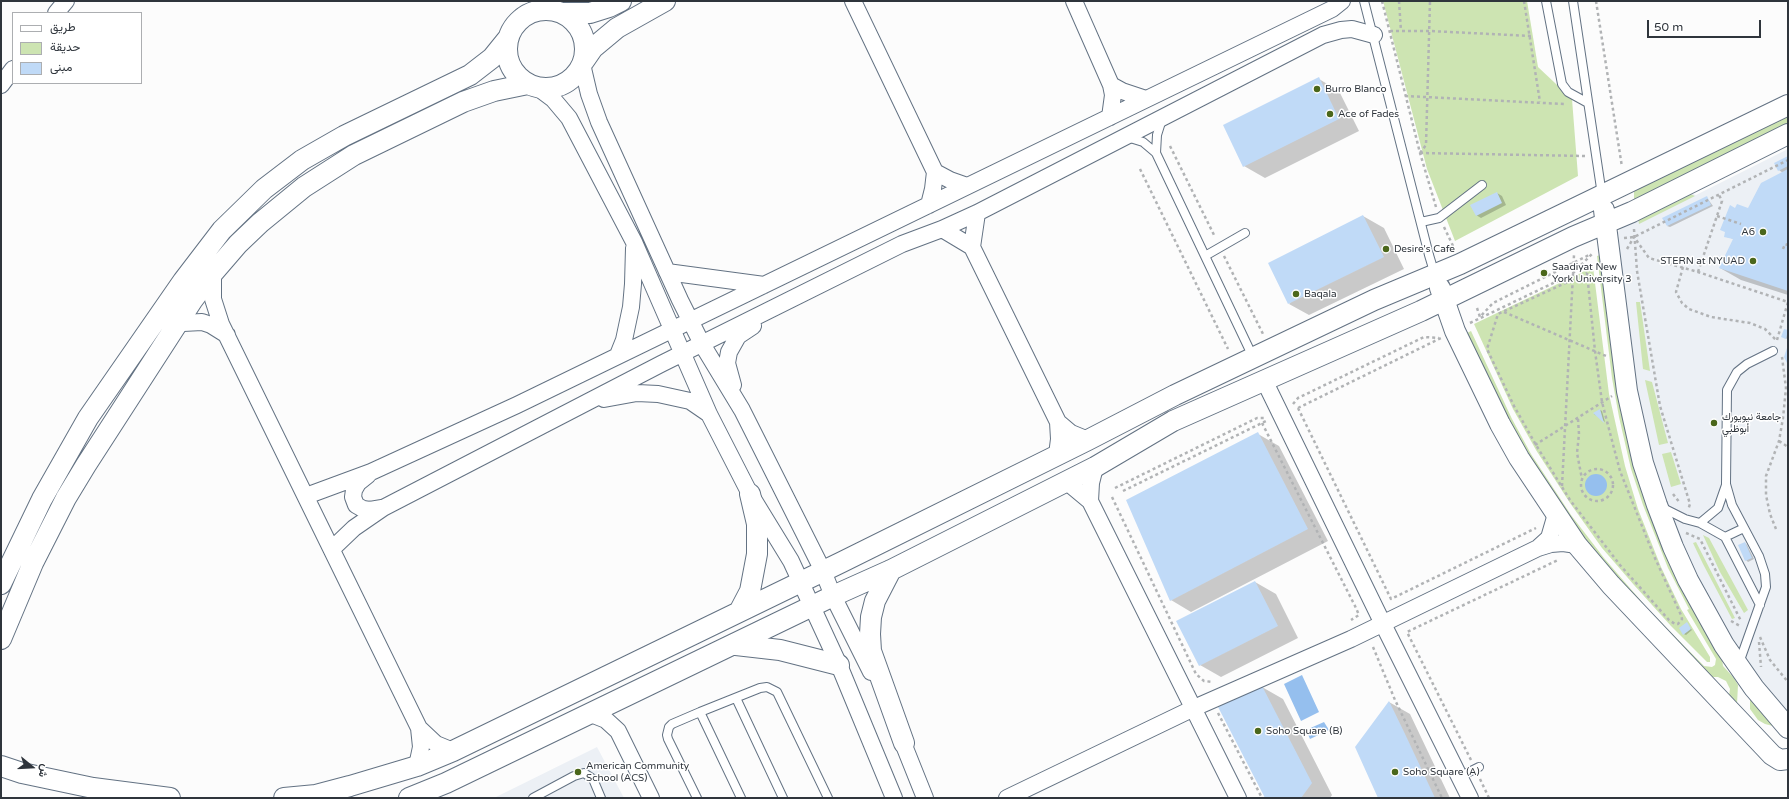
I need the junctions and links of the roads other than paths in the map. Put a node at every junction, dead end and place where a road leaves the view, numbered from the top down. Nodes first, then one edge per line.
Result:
1 (66, 1) edge
2 (622, 1) edge
3 (665, 1) edge
4 (853, 1) edge
5 (1074, 1) edge
6 (1342, 1) edge
7 (1364, 1) edge
8 (1546, 1) edge
9 (1573, 1) edge
10 (57, 12) edge
11 (562, 14) junction
12 (1374, 35) junction
13 (509, 37) junction
14 (583, 62) junction
15 (12, 70) edge
16 (1, 85) edge
17 (1111, 85) junction
18 (532, 86) junction
19 (1146, 99) junction
20 (1588, 102) junction
21 (1788, 105) edge
22 (1110, 117) junction
23 (1162, 118) junction
24 (1788, 134) edge
25 (1127, 137) junction
26 (1156, 153) junction
27 (935, 172) junction
28 (1482, 185) dead end
29 (968, 186) junction
30 (1602, 196) junction
31 (929, 205) junction
32 (977, 213) junction
33 (1421, 222) junction
34 (1606, 223) junction
35 (942, 229) junction
36 (1245, 233) dead end
37 (634, 242) junction
38 (972, 247) junction
39 (1205, 256) junction
40 (667, 272) junction
41 (213, 273) junction
42 (1435, 275) junction
43 (764, 285) junction
44 (1444, 299) junction
45 (1374, 300) junction
46 (789, 301) junction
47 (691, 321) junction
48 (174, 326) junction
49 (672, 330) junction
50 (228, 335) junction
51 (702, 344) junction
52 (1773, 351) dead end
53 (682, 354) junction
54 (618, 356) junction
55 (1253, 357) junction
56 (1264, 380) junction
57 (579, 407) junction
58 (742, 410) junction
59 (709, 414) junction
60 (1058, 422) junction
61 (1173, 422) junction
62 (1088, 440) junction
63 (1057, 455) junction
64 (1095, 467) junction
65 (371, 472) junction
66 (1066, 481) junction
67 (1726, 484) junction
68 (750, 494) junction
69 (306, 496) junction
70 (1090, 501) junction
71 (1656, 505) junction
72 (383, 508) junction
73 (1553, 512) junction
74 (1700, 524) junction
75 (1744, 528) junction
76 (1725, 537) junction
77 (1577, 545) junction
78 (1538, 548) junction
79 (332, 549) junction
80 (891, 570) junction
81 (823, 571) junction
82 (800, 581) junction
83 (1, 584) edge
84 (833, 596) junction
85 (1760, 605) junction
86 (812, 608) junction
87 (739, 612) junction
88 (1383, 624) junction
89 (1, 639) edge
90 (734, 645) junction
91 (839, 665) junction
92 (1738, 666) junction
93 (624, 697) junction
94 (736, 698) junction
95 (1194, 708) junction
96 (700, 712) junction
97 (591, 714) junction
98 (419, 728) junction
99 (1788, 728) edge
100 (618, 731) junction
101 (904, 743) junction
102 (453, 751) junction
103 (1788, 759) edge
104 (1, 766) edge
105 (417, 766) junction
106 (1477, 768) road end
107 (1459, 777) junction
108 (434, 793) edge
109 (647, 795) edge
110 (170, 798) edge
111 (284, 798) edge
112 (408, 798) edge
113 (533, 798) edge
114 (601, 798) edge
115 (697, 798) edge
116 (741, 798) edge
117 (783, 798) edge
118 (828, 798) edge
119 (894, 798) edge
120 (925, 798) edge
121 (1007, 798) edge
122 (1238, 798) edge
123 (1470, 798) edge

1 - 10 street
2 - 11 street
3 - 14 street
4 - 27 street
5 - 17 street
6 - 19 street
7 - 12 lane
8 - 20 lane
9 - 20 lane
11 - 13 street
11 - 14 street
12 - 23 street
12 - 33 lane
13 - 18 street
13 - 83 street
14 - 18 street
14 - 40 street
15 - 16 street
17 - 19 street
17 - 22 street
18 - 37 street
18 - 41 street
19 - 22 street
20 - 30 lane
21 - 30 street
22 - 29 street
23 - 25 street
23 - 26 lane
24 - 34 street
25 - 26 lane
25 - 32 street
26 - 39 lane
27 - 29 street
27 - 31 street
28 - 33 lane
29 - 31 street
30 - 34 street
30 - 42 street
31 - 43 street
32 - 35 street
32 - 38 street
33 - 42 lane
34 - 44 street
34 - 71 street
35 - 38 street
35 - 46 street
36 - 39 lane
37 - 49 street
37 - 54 street
38 - 60 street
39 - 55 lane
40 - 43 street
40 - 47 street
41 - 48 street
41 - 50 street
42 - 44 street
42 - 45 street
43 - 47 street
44 - 56 street
44 - 73 street
45 - 55 street
45 - 56 street
46 - 51 street
46 - 58 street
47 - 49 street
47 - 51 street
48 - 50 street
48 - 89 street
49 - 53 street
49 - 54 street
50 - 69 street
51 - 53 street
51 - 58 street
52 - 67 lane
53 - 57 street
53 - 59 street
54 - 65 street
55 - 61 street
55 - 62 street
56 - 61 street
56 - 88 street
57 - 59 street
57 - 72 street
58 - 81 street
59 - 68 street
60 - 62 street
60 - 63 street
61 - 64 street
62 - 63 street
63 - 81 street
64 - 66 street
64 - 70 street
65 - 69 street
65 - 72 street
66 - 70 street
66 - 80 street
67 - 74 lane
67 - 75 lane
68 - 82 street
68 - 87 street
69 - 79 street
70 - 95 street
71 - 74 lane
71 - 92 street
72 - 79 street
73 - 77 street
73 - 78 street
74 - 76 lane
75 - 76 lane
75 - 85 lane
76 - 85 lane
77 - 78 street
77 - 103 street
78 - 88 street
79 - 98 street
80 - 84 street
80 - 101 street
81 - 82 street
81 - 84 street
82 - 86 street
82 - 87 street
84 - 86 street
84 - 101 street
85 - 92 lane
86 - 90 street
86 - 91 street
87 - 102 street
88 - 95 street
88 - 107 street
90 - 91 street
90 - 93 street
91 - 119 street
92 - 99 street
93 - 97 street
93 - 100 street
94 - 96 lane
94 - 117 lane
94 - 118 lane
95 - 121 street
95 - 122 street
96 - 115 lane
96 - 116 lane
97 - 100 street
97 - 108 street
98 - 102 street
98 - 105 street
100 - 109 street
101 - 120 street
102 - 105 street
104 - 110 street
105 - 111 street
106 - 107 lane
107 - 123 street
108 - 112 street
113 - 114 lane

